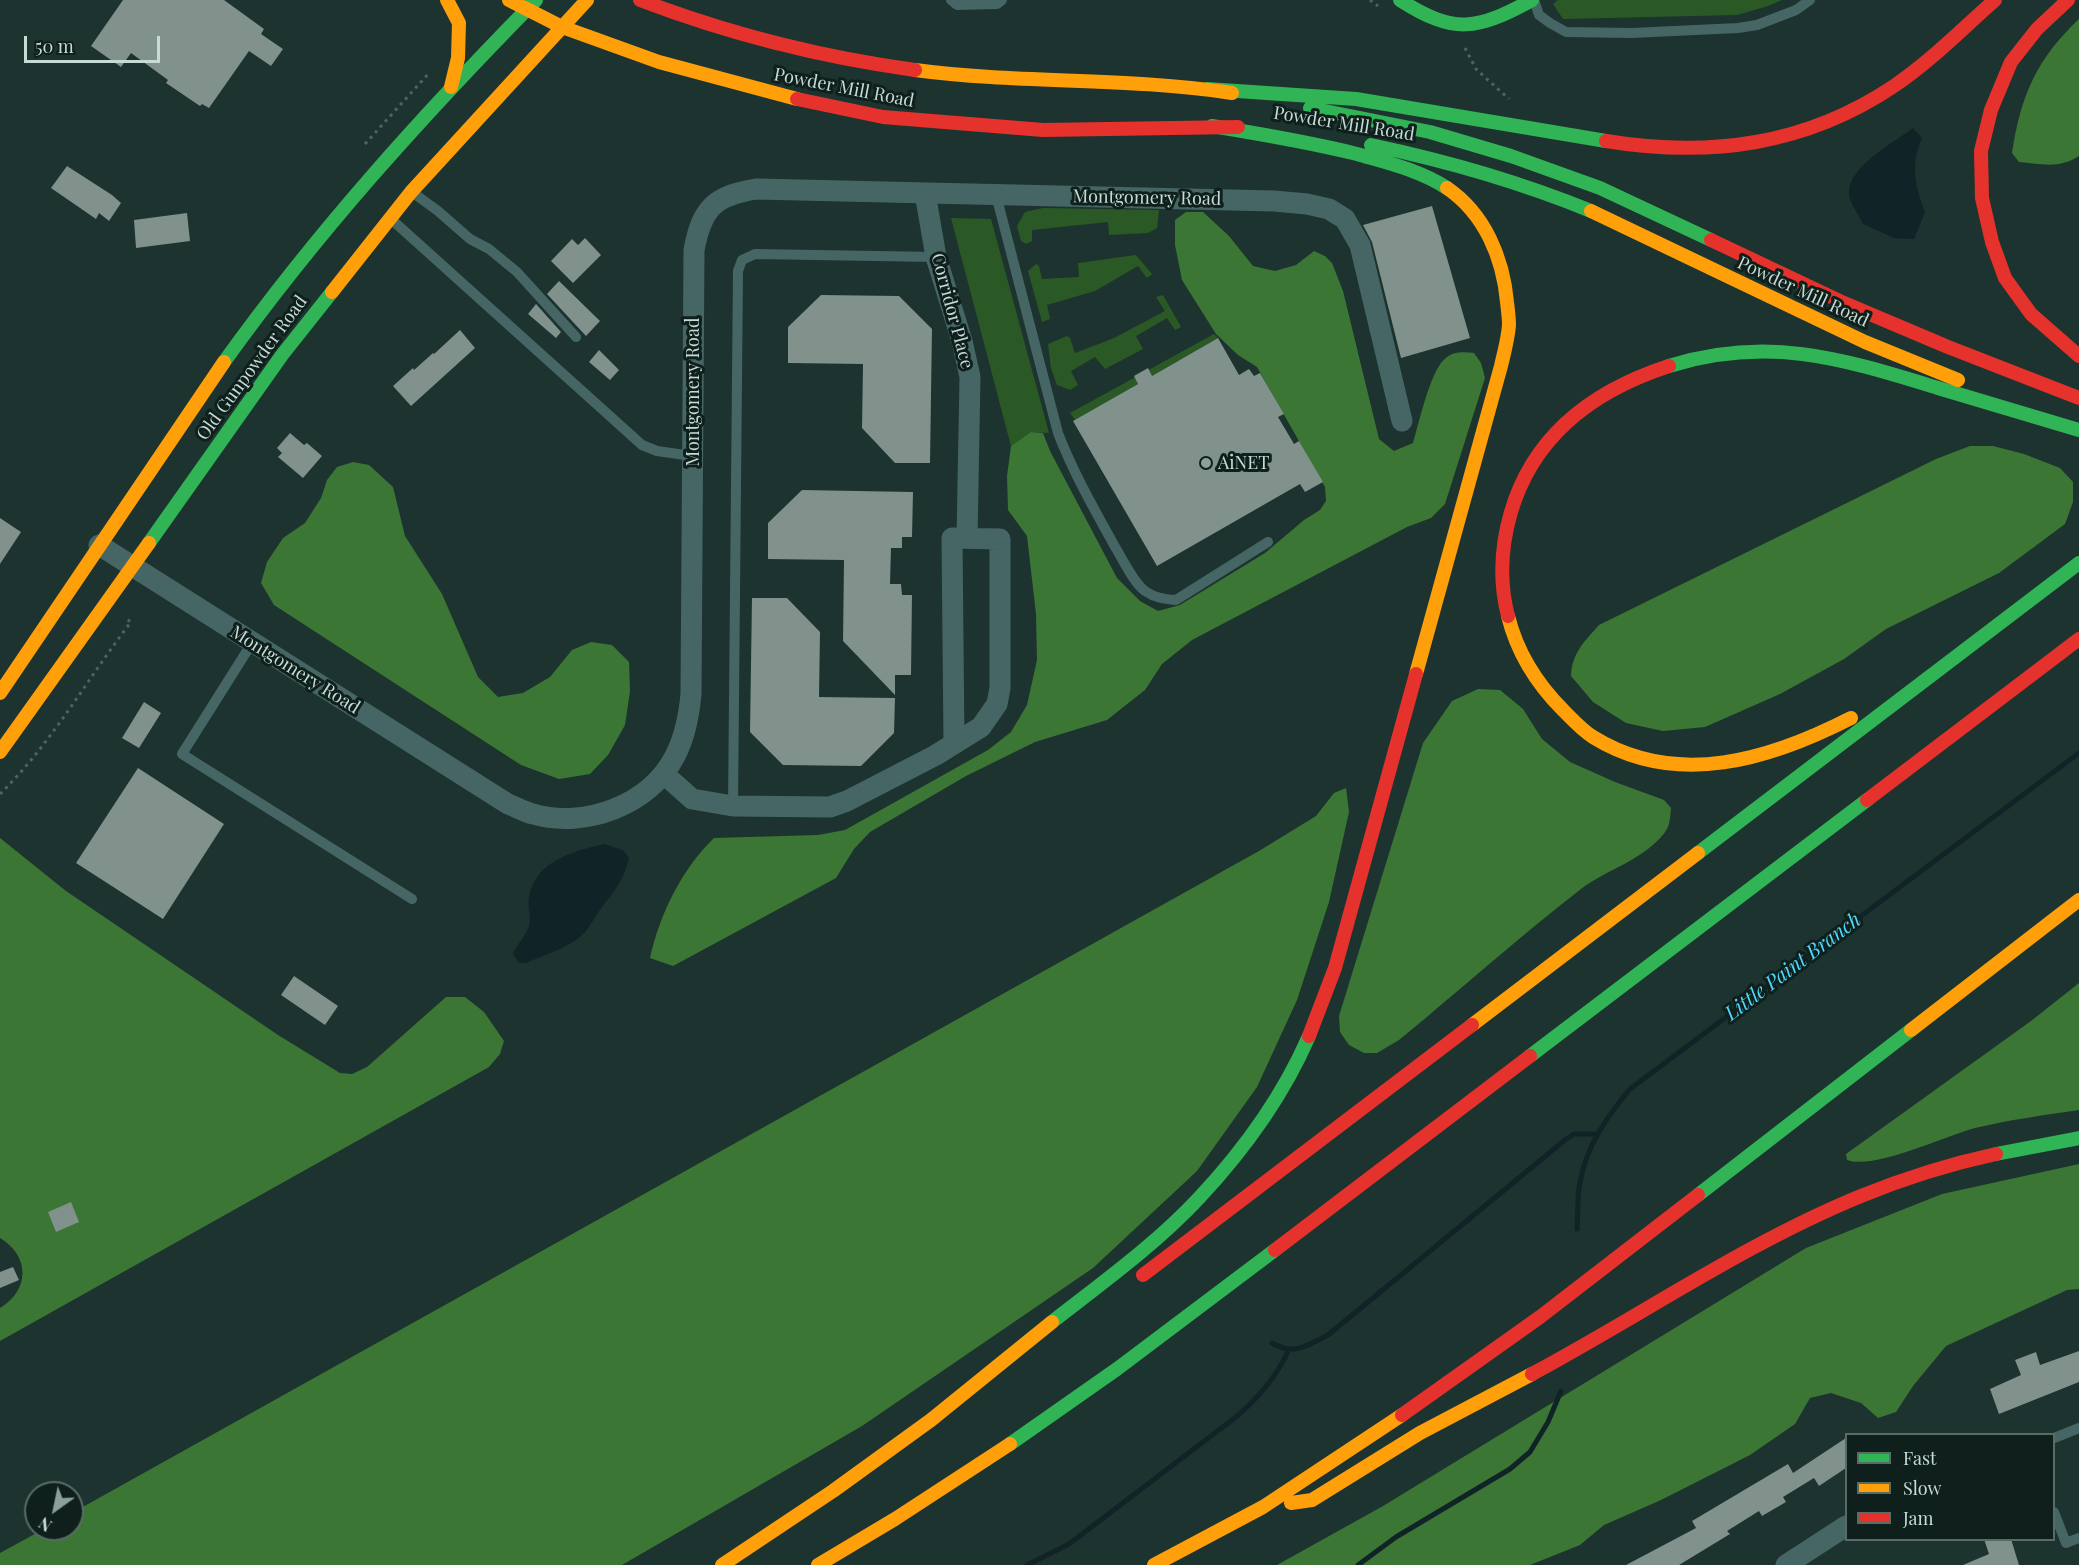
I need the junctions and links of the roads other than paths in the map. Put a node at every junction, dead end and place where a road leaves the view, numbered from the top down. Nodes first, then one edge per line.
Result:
1 (447, 0) edge
2 (509, 0) edge
3 (587, 0) edge
4 (640, 0) edge
5 (951, 0) edge
6 (1002, 0) edge
7 (1400, 0) edge
8 (1533, 0) edge
9 (1810, 0) edge
10 (1995, 0) edge
11 (2068, 0) edge
12 (531, 5) edge
13 (713, 8) dead end
14 (562, 27) junction
15 (735, 32) junction
16 (451, 87) junction
17 (1207, 89) junction
18 (1212, 126) junction
19 (411, 192) junction
20 (925, 193) junction
21 (996, 195) junction
22 (389, 218) junction
23 (936, 257) junction
24 (576, 337) dead end
25 (2079, 356) edge
26 (2079, 398) edge
27 (1402, 421) dead end
28 (2079, 424) edge
29 (2079, 430) edge
30 (692, 456) junction
31 (967, 538) junction
32 (1269, 542) dead end
33 (99, 545) junction
34 (2079, 563) edge
35 (132, 566) junction
36 (2034, 598) junction
37 (2079, 639) edge
38 (252, 643) junction
39 (0, 693) edge
40 (954, 744) junction
41 (0, 752) edge
42 (664, 774) junction
43 (733, 806) junction
44 (412, 899) dead end
45 (2079, 900) edge
46 (2079, 1138) edge
47 (1129, 1286) dead end
48 (957, 1416) dead end
49 (2079, 1428) edge
50 (2055, 1438) edge
51 (1263, 1507) junction
52 (2055, 1515) edge
53 (1845, 1527) edge
54 (2079, 1538) edge
55 (1789, 1564) edge
56 (722, 1565) edge
57 (818, 1565) edge
58 (1154, 1565) edge

1 - 16 main road
2 - 12 main road, Powder Mill Road
3 - 14 main road
4 - 15 main road, Powder Mill Road
5 - 6 lane
7 - 8 main road
8 - 9 lane
10 - 17 main road
11 - 25 main road
12 - 14 main road, Powder Mill Road
12 - 16 main road, Old Gunpowder Road
13 - 15 main road
14 - 18 main road, Powder Mill Road
14 - 19 main road, Old Gunpowder Road
15 - 17 main road, Powder Mill Road
16 - 33 main road, Old Gunpowder Road
17 - 26 main road, Powder Mill Road
18 - 28 main road, Powder Mill Road
18 - 56 main road
19 - 22 main road, Old Gunpowder Road
19 - 24 lane
20 - 21 street, Montgomery Road
20 - 23 street, Corridor Place
20 - 30 street, Montgomery Road
21 - 27 street, Montgomery Road
21 - 32 lane
22 - 30 lane
22 - 35 main road, Old Gunpowder Road
23 - 31 street, Corridor Place
23 - 43 lane
29 - 36 main road
30 - 42 street, Montgomery Road
31 - 40 street
31 - 40 street
33 - 35 street, Montgomery Road
33 - 39 main road, Old Gunpowder Road
34 - 36 main road
35 - 38 street, Montgomery Road
35 - 41 main road, Old Gunpowder Road
36 - 47 main road
37 - 57 main road
38 - 42 street, Montgomery Road
38 - 44 lane
40 - 43 street
42 - 43 street
45 - 51 main road
46 - 51 main road
48 - 56 main road
49 - 50 lane
51 - 58 main road
52 - 54 lane
53 - 55 street

